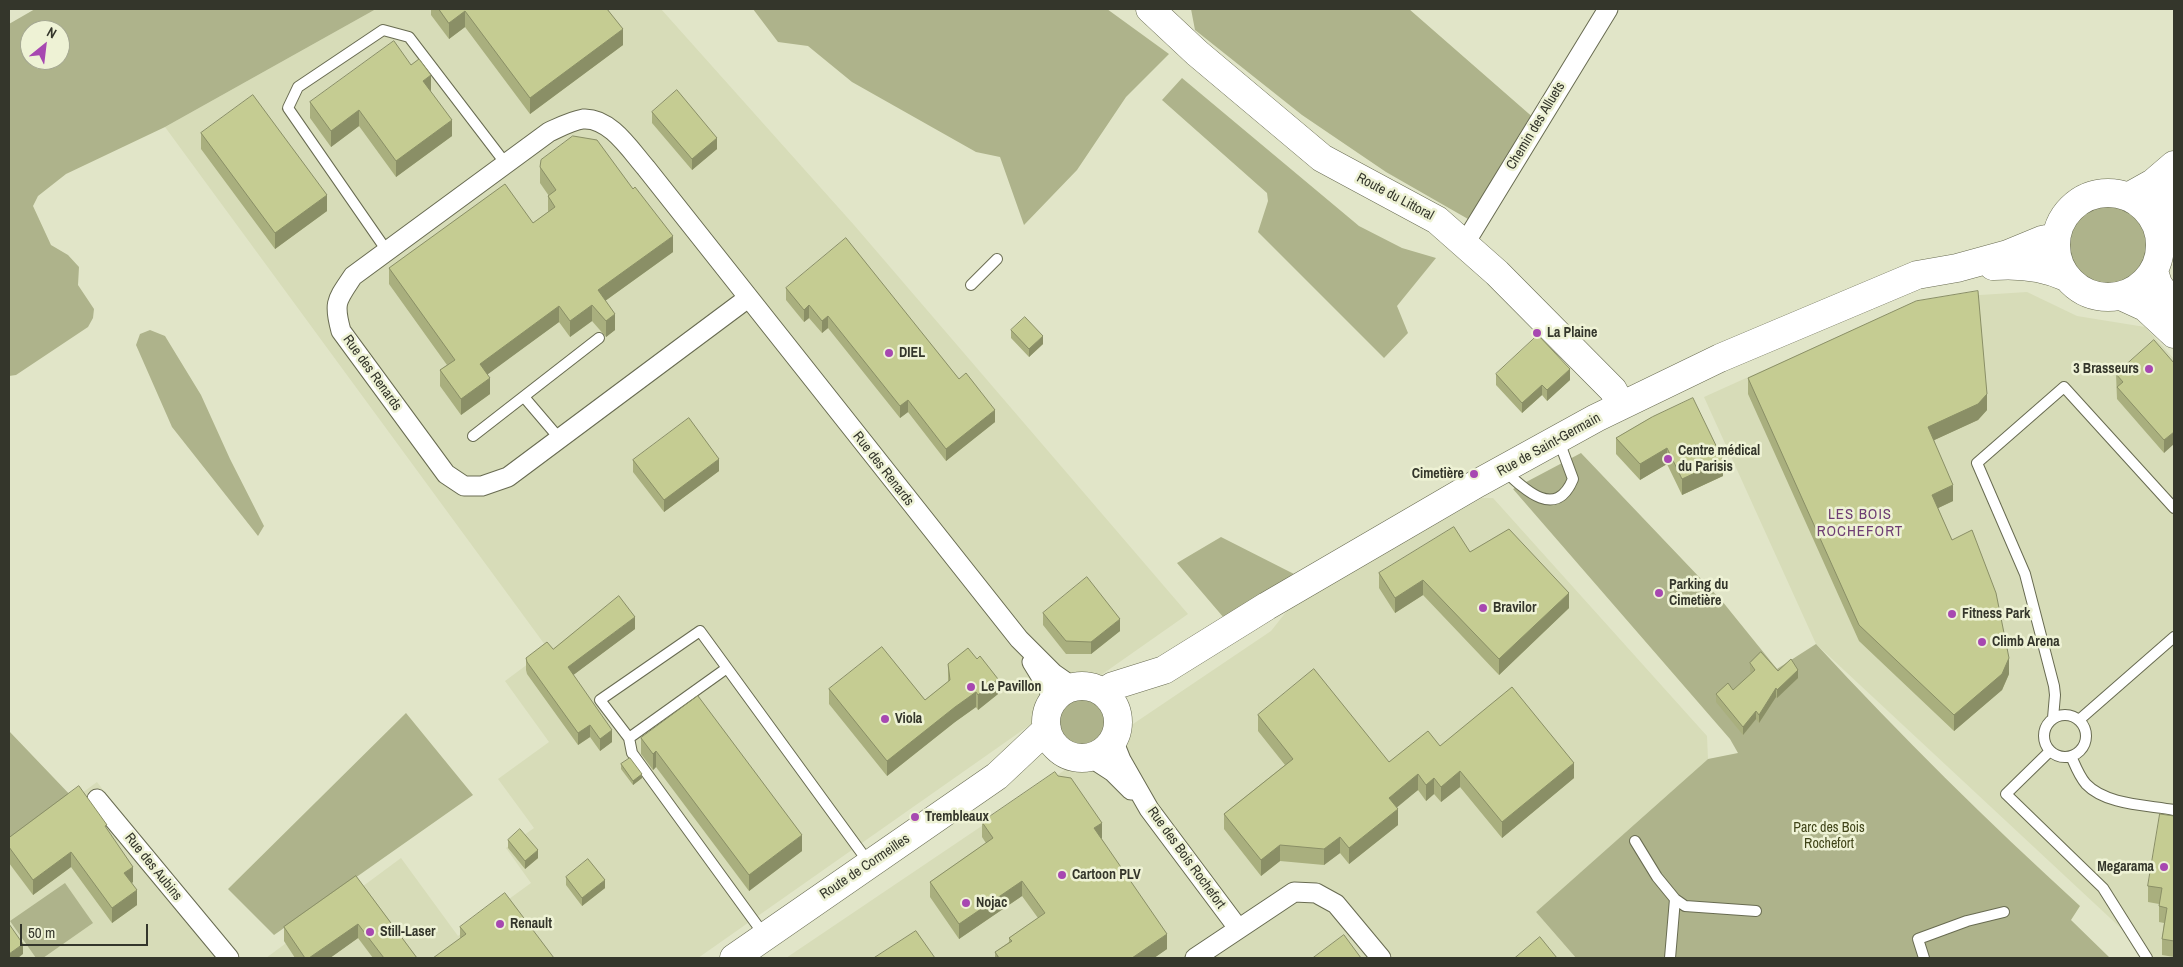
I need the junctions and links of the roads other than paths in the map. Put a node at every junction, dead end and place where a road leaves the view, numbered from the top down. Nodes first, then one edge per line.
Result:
1 (1150, 9) edge
2 (1608, 9) edge
3 (506, 164) junction
4 (2174, 165) edge
5 (2174, 190) edge
6 (2128, 197) junction
7 (2056, 237) junction
8 (2160, 238) junction
9 (1465, 243) junction
10 (387, 250) junction
11 (997, 259) dead end
12 (1957, 268) junction
13 (2154, 270) junction
14 (2066, 277) junction
15 (971, 285) dead end
16 (2121, 296) junction
17 (748, 298) junction
18 (2174, 307) edge
19 (2174, 334) edge
20 (599, 338) dead end
21 (524, 397) junction
22 (1621, 405) junction
23 (473, 436) dead end
24 (559, 438) junction
25 (1558, 440) junction
26 (1504, 470) junction
27 (2174, 508) edge
28 (2174, 637) edge
29 (727, 668) junction
30 (1164, 670) junction
31 (1103, 692) junction
32 (1064, 693) junction
33 (2053, 718) junction
34 (2079, 720) junction
35 (1115, 727) junction
36 (1047, 729) junction
37 (629, 738) junction
38 (1062, 751) junction
39 (2050, 751) junction
40 (2071, 756) junction
41 (1090, 757) junction
42 (998, 776) junction
43 (97, 799) dead end
44 (1149, 809) junction
45 (2174, 810) edge
46 (1635, 841) dead end
47 (870, 863) junction
48 (1675, 899) junction
49 (1756, 911) dead end
50 (2004, 912) dead end
51 (1238, 928) junction
52 (766, 936) junction
53 (229, 958) edge
54 (734, 958) edge
55 (1195, 958) edge
56 (1381, 958) edge
57 (1670, 958) edge
58 (1924, 958) edge
59 (2147, 958) edge

1 - 9 main road, Route du Littoral
2 - 9 street, Chemin des Alluets
3 - 10 street, Rue des Renards
3 - 10 lane
3 - 17 street, Rue des Renards
4 - 6 main road
5 - 8 main road
6 - 7 main road
6 - 8 main road
7 - 12 main road, Rue de Saint-Germain
7 - 14 main road
8 - 13 main road
9 - 22 main road, Route du Littoral
10 - 24 street, Rue des Renards
11 - 15 lane
12 - 14 main road, Rue de Saint-Germain
12 - 22 main road, Rue de Saint-Germain
13 - 16 main road
13 - 18 main road
14 - 16 main road
16 - 19 main road
17 - 24 street, Rue des Renards
17 - 32 street, Rue des Renards
20 - 21 lane
21 - 23 lane
21 - 24 lane
22 - 25 main road, Rue de Saint-Germain
25 - 26 main road, Rue de Saint-Germain
25 - 26 lane
26 - 30 main road, Rue de Saint-Germain
27 - 33 lane
28 - 34 lane
29 - 37 lane
29 - 37 lane
29 - 47 lane
30 - 31 main road, Rue de Saint-Germain
30 - 35 main road, Rue de Saint-Germain
31 - 32 main road
31 - 35 main road
32 - 36 main road
33 - 34 lane
33 - 39 lane
34 - 40 lane
35 - 41 main road
35 - 44 street, Rue des Bois Rochefort
36 - 38 main road
36 - 42 main road, Route de Cormeilles
37 - 52 lane
38 - 41 main road
38 - 42 main road, Route de Cormeilles
39 - 40 lane
39 - 59 lane
40 - 45 lane
41 - 44 street
42 - 47 main road, Route de Cormeilles
43 - 53 street, Rue des Aubins
44 - 51 street, Rue des Bois Rochefort
46 - 48 lane
47 - 52 main road, Route de Cormeilles
48 - 49 lane
48 - 57 lane
50 - 58 lane
51 - 55 street
51 - 56 street
52 - 54 main road, Route de Cormeilles

